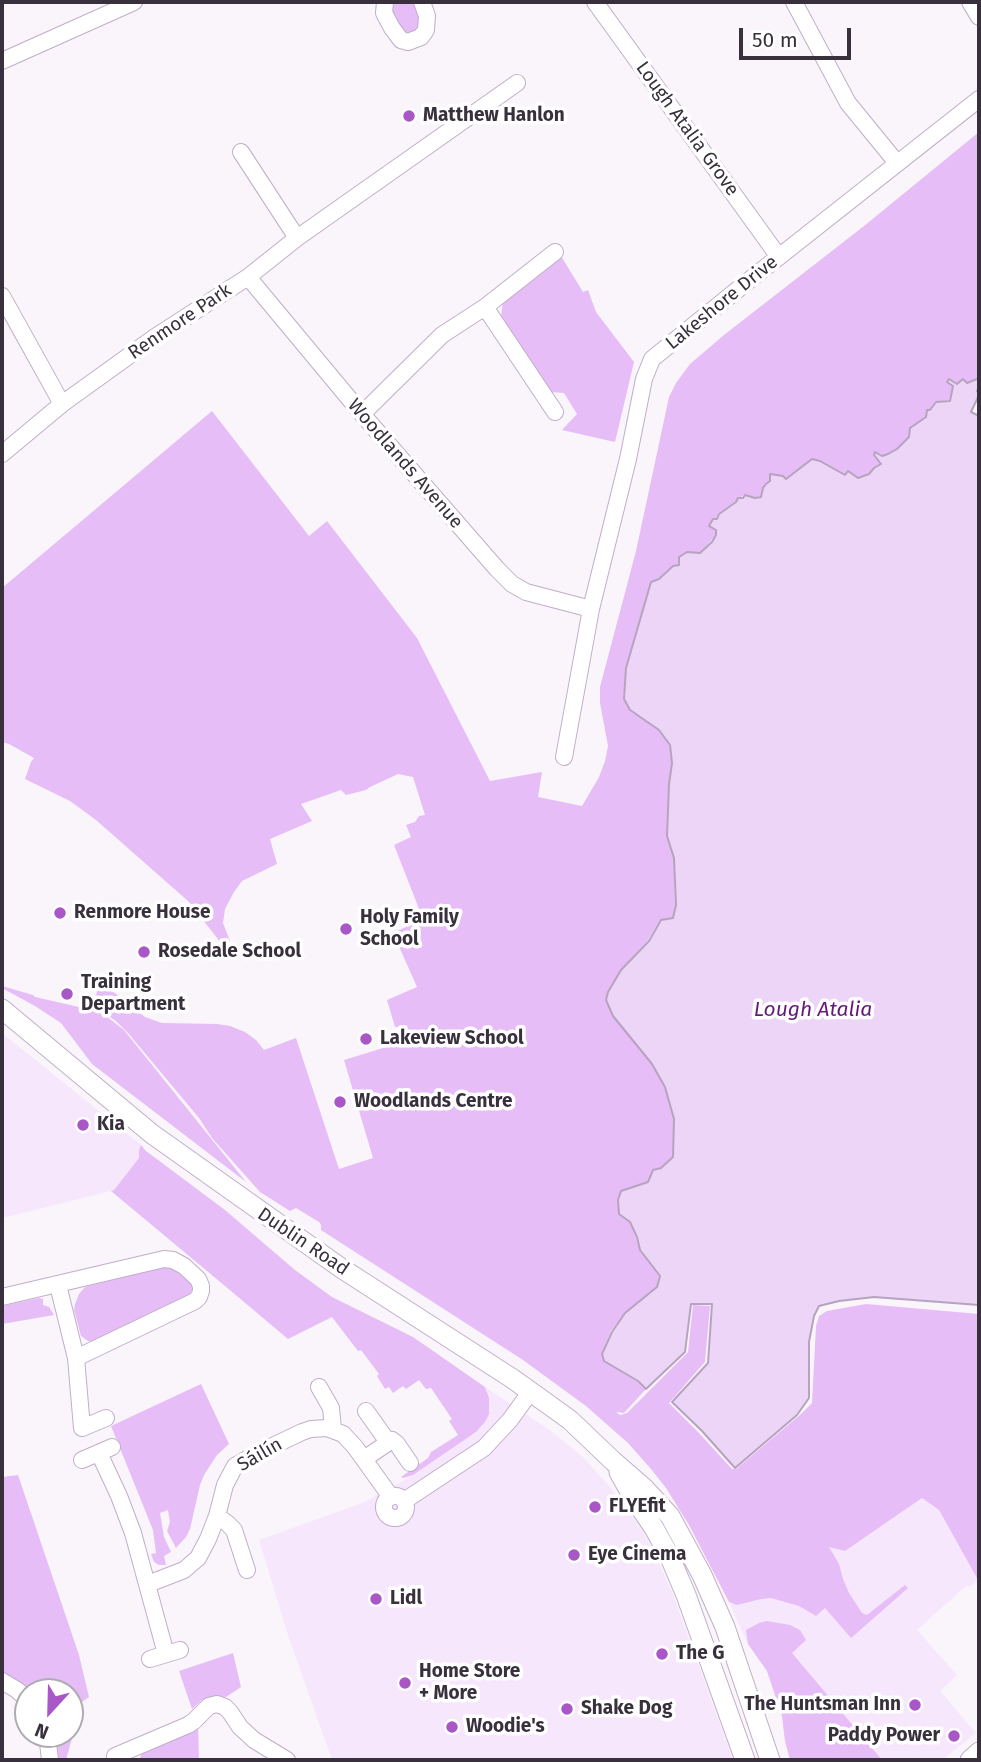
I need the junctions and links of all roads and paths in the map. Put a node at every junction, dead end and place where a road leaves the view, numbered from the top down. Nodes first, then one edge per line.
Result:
1 (134, 2) edge
2 (385, 2) edge
3 (422, 2) edge
4 (595, 2) edge
5 (794, 2) edge
6 (970, 2) edge
7 (979, 17) edge
8 (2, 61) edge
9 (517, 83) dead end
10 (979, 99) edge
11 (241, 152) dead end
12 (897, 163) junction
13 (297, 238) junction
14 (555, 251) dead end
15 (779, 257) junction
16 (248, 277) junction
17 (2, 296) edge
18 (485, 307) junction
19 (62, 404) junction
20 (555, 412) dead end
21 (362, 414) junction
22 (2, 454) edge
23 (591, 609) junction
24 (564, 757) dead end
25 (2, 1009) edge
26 (58, 1285) junction
27 (2, 1297) edge
28 (76, 1358) junction
29 (319, 1387) dead end
30 (530, 1391) junction
31 (366, 1411) dead end
32 (106, 1418) dead end
33 (332, 1429) junction
34 (388, 1442) junction
35 (364, 1459) junction
36 (82, 1460) dead end
37 (613, 1461) junction
38 (410, 1463) dead end
39 (217, 1516) junction
40 (247, 1570) dead end
41 (148, 1584) junction
42 (150, 1659) dead end
43 (979, 1752) edge
44 (115, 1756) dead end
45 (770, 1758) edge
46 (287, 1760) edge
47 (745, 1760) edge
48 (970, 1760) edge

1 - 8 street
2 - 3 street
4 - 15 street, Lough Atalia Grove
5 - 12 street
6 - 7 street
9 - 13 street, Renmore Park
10 - 12 street, Lakeshore Drive
11 - 13 street
12 - 15 street, Lakeshore Drive
13 - 16 street, Renmore Park
14 - 18 street
15 - 23 street, Lakeshore Drive
16 - 19 street, Renmore Park
16 - 21 street, Woodlands Avenue
17 - 19 street
18 - 20 street
18 - 21 street
19 - 22 street, Renmore Park
21 - 23 street, Woodlands Avenue
23 - 24 street, Lakeshore Drive
25 - 30 main road, Dublin Road
26 - 27 street
26 - 28 street
26 - 28 street
28 - 32 street
29 - 33 street
30 - 35 street
30 - 37 main road, Dublin Road
31 - 34 street
33 - 35 street
33 - 39 street, Sáilín
34 - 35 street
34 - 38 street
36 - 41 street
37 - 45 main road, Dublin Road
37 - 47 main road, Dublin Road
39 - 40 street
39 - 41 street, Sáilín
41 - 42 street
43 - 48 main road
44 - 46 street

